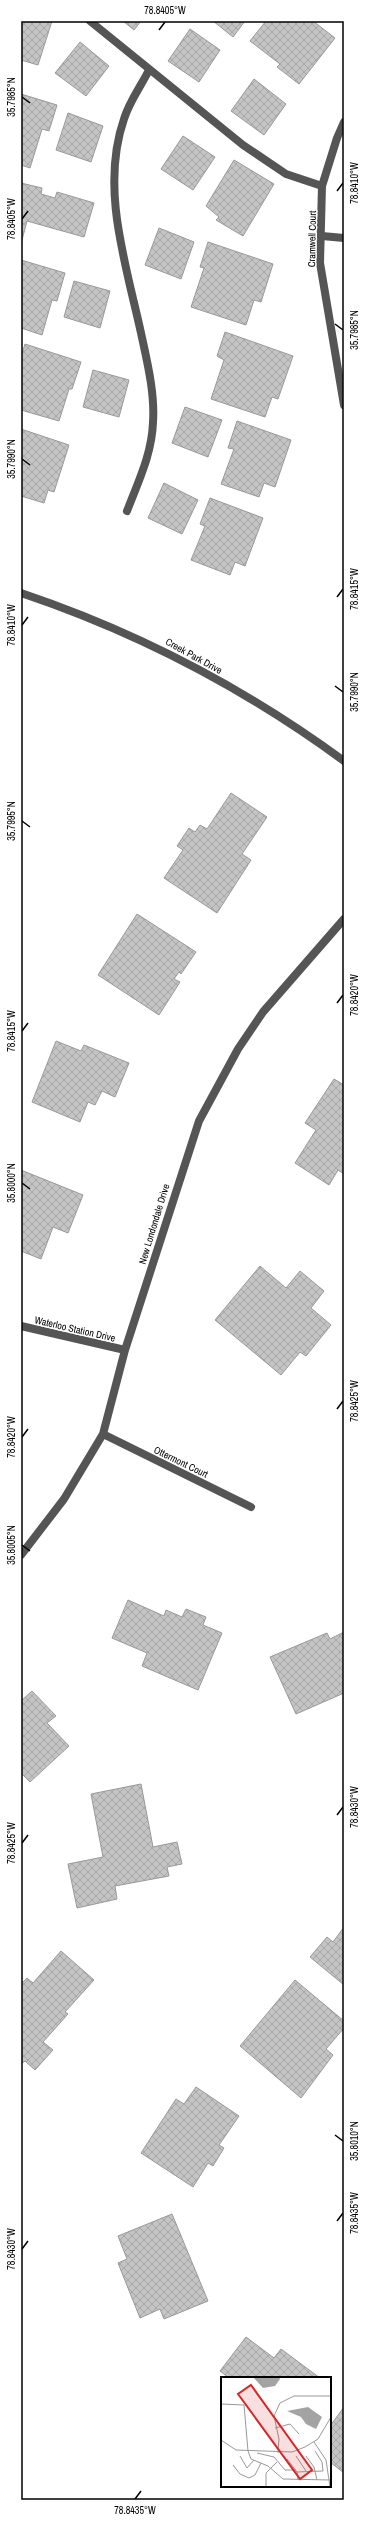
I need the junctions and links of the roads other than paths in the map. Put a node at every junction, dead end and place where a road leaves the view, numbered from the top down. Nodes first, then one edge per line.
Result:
1 (90, 21) edge
2 (149, 70) junction
3 (344, 122) edge
4 (322, 186) junction
5 (322, 236) junction
6 (344, 238) edge
7 (344, 405) edge
8 (127, 511) dead end
9 (21, 593) edge
10 (344, 761) edge
11 (344, 919) edge
12 (21, 1326) edge
13 (125, 1350) junction
14 (102, 1434) junction
15 (251, 1507) dead end
16 (21, 1555) edge

1 - 2 street
2 - 4 street
2 - 8 street
3 - 4 street, Cramwell Court
4 - 5 street, Cramwell Court
5 - 6 street
5 - 7 street, Cramwell Court
9 - 10 street, Creek Park Drive
11 - 13 street, New Londondale Drive
12 - 13 street, Waterloo Station Drive
13 - 14 street, New Londondale Drive
14 - 15 street, Ottermont Court
14 - 16 street, New Londondale Drive

